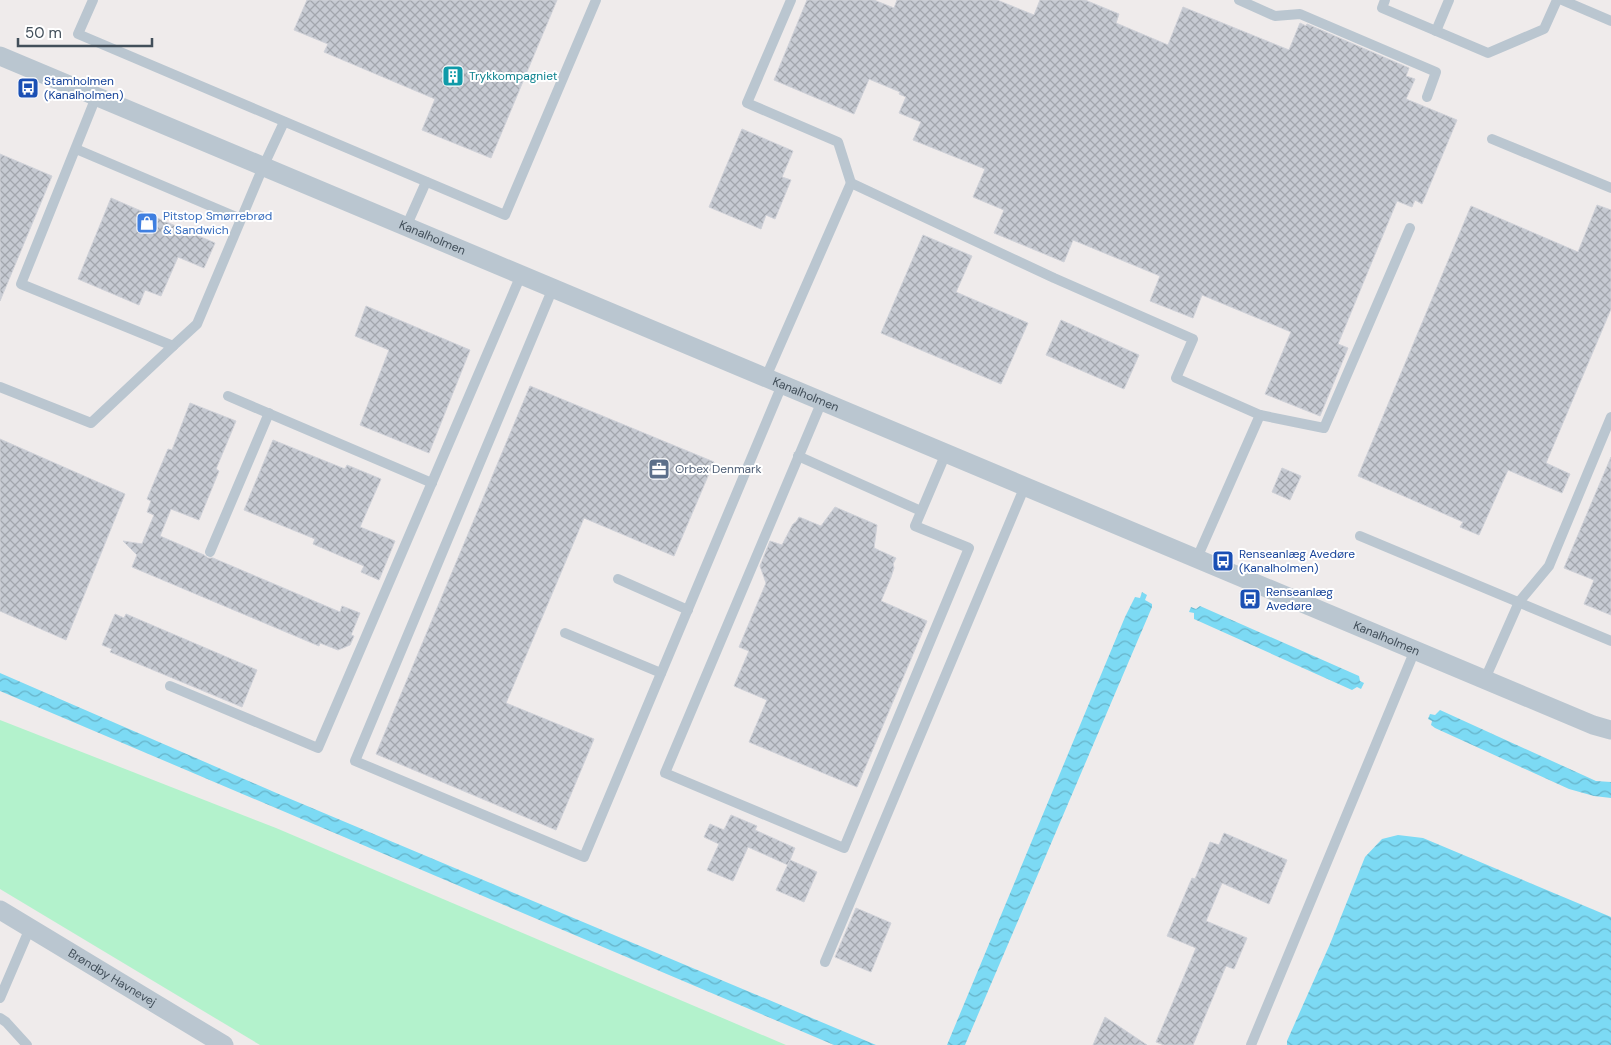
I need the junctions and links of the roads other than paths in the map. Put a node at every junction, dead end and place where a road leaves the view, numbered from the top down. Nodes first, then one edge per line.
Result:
1 (93, 0) edge
2 (596, 0) edge
3 (791, 0) edge
4 (1238, 0) edge
5 (1385, 0) edge
6 (1449, 0) edge
7 (1557, 0) edge
8 (1562, 0) edge
9 (1611, 21) edge
10 (1436, 31) junction
11 (0, 56) edge
12 (96, 97) junction
13 (1427, 97) dead end
14 (284, 122) junction
15 (1492, 139) dead end
16 (76, 149) junction
17 (263, 167) junction
18 (426, 182) junction
19 (851, 183) junction
20 (1611, 188) edge
21 (241, 219) junction
22 (406, 227) junction
23 (1410, 228) dead end
24 (521, 275) junction
25 (553, 288) junction
26 (173, 346) junction
27 (774, 381) junction
28 (0, 387) edge
29 (228, 396) dead end
30 (822, 401) junction
31 (269, 414) junction
32 (1260, 415) junction
33 (1611, 417) edge
34 (946, 453) junction
35 (798, 456) junction
36 (432, 483) junction
37 (1025, 486) junction
38 (921, 511) junction
39 (1360, 536) dead end
40 (210, 552) dead end
41 (1197, 558) junction
42 (618, 579) dead end
43 (1519, 602) junction
44 (688, 610) junction
45 (565, 633) dead end
46 (1611, 641) edge
47 (1415, 650) junction
48 (661, 673) junction
49 (1485, 679) junction
50 (170, 686) dead end
51 (1611, 730) edge
52 (0, 910) edge
53 (30, 928) junction
54 (825, 962) dead end
55 (0, 998) edge
56 (0, 1018) edge
57 (26, 1045) edge
58 (224, 1045) edge
59 (1251, 1045) edge

1 - 14 lane
2 - 18 lane
3 - 19 lane
4 - 13 lane
5 - 10 lane
6 - 10 lane
7 - 10 lane
8 - 9 lane
11 - 12 street, Kanalholmen
12 - 16 lane
12 - 17 street, Kanalholmen
14 - 17 lane
14 - 18 lane
15 - 20 lane
16 - 21 lane
16 - 26 lane
17 - 21 lane
17 - 22 street, Kanalholmen
18 - 22 lane
19 - 27 lane
19 - 32 lane
21 - 26 lane
22 - 24 street, Kanalholmen
23 - 32 lane
24 - 25 street, Kanalholmen
24 - 36 lane
25 - 27 street, Kanalholmen
25 - 48 lane
26 - 28 lane
27 - 30 street, Kanalholmen
27 - 44 lane
29 - 31 lane
30 - 34 street, Kanalholmen
30 - 35 lane
31 - 36 lane
31 - 40 lane
32 - 41 lane
33 - 43 lane
34 - 37 street, Kanalholmen
34 - 38 lane
35 - 38 lane
35 - 38 lane
36 - 50 lane
37 - 41 street, Kanalholmen
37 - 54 lane
39 - 43 lane
41 - 47 street, Kanalholmen
42 - 44 lane
43 - 46 lane
43 - 49 lane
44 - 48 lane
45 - 48 lane
47 - 49 street, Kanalholmen
47 - 59 lane
49 - 51 street, Kanalholmen
52 - 53 street, Brøndby Havnevej
53 - 55 lane
53 - 58 street, Brøndby Havnevej
56 - 57 lane

